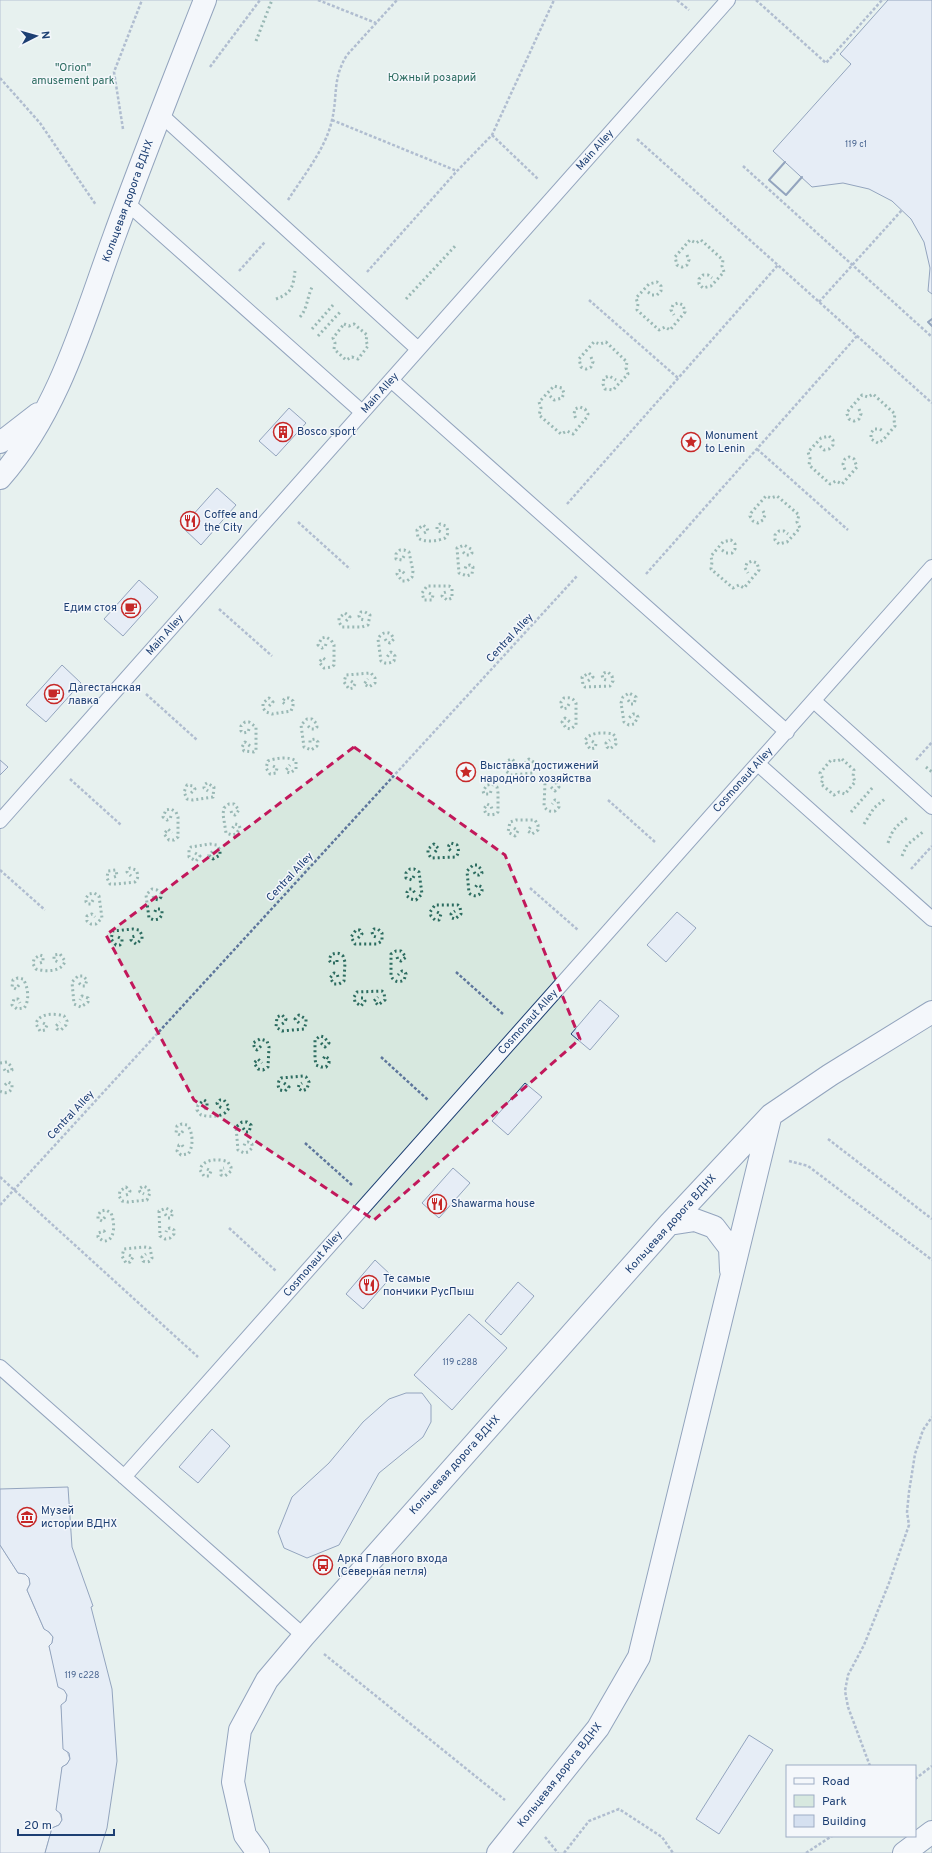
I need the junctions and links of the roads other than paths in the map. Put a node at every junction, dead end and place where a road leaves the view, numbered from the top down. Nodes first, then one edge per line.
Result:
1 (205, 0) edge
2 (728, 0) edge
3 (160, 114) junction
4 (127, 203) junction
5 (418, 349) junction
6 (391, 380) junction
7 (50, 401) junction
8 (362, 412) junction
9 (0, 442) edge
10 (0, 478) edge
11 (932, 567) edge
12 (814, 702) junction
13 (787, 732) junction
14 (758, 764) junction
15 (932, 806) edge
16 (0, 821) edge
17 (932, 919) edge
18 (932, 1012) edge
19 (771, 1115) junction
20 (670, 1224) junction
21 (732, 1278) junction
22 (0, 1367) edge
23 (124, 1478) junction
24 (304, 1636) junction
25 (932, 1832) edge
26 (258, 1853) edge
27 (498, 1853) edge
28 (904, 1853) edge

1 - 3 street, Кольцевая дорога ВДНХ
2 - 5 lane, Main Alley
3 - 4 street, Кольцевая дорога ВДНХ
3 - 5 lane
4 - 7 street, Кольцевая дорога ВДНХ
4 - 8 lane
5 - 6 lane, Main Alley
6 - 8 lane, Main Alley
6 - 13 lane
7 - 9 street, Кольцевая дорога ВДНХ
7 - 10 street, Кольцевая дорога ВДНХ
8 - 16 lane, Main Alley
11 - 12 lane, Cosmonaut Alley
12 - 13 lane, Cosmonaut Alley
12 - 15 lane
13 - 14 lane, Cosmonaut Alley
14 - 17 lane
14 - 23 lane, Cosmonaut Alley
18 - 19 street, Кольцевая дорога ВДНХ
19 - 20 street, Кольцевая дорога ВДНХ
19 - 21 street, Кольцевая дорога ВДНХ
20 - 21 street
20 - 24 street, Кольцевая дорога ВДНХ
21 - 27 street, Кольцевая дорога ВДНХ
22 - 23 lane
23 - 24 lane
24 - 26 street, Кольцевая дорога ВДНХ
25 - 28 street

